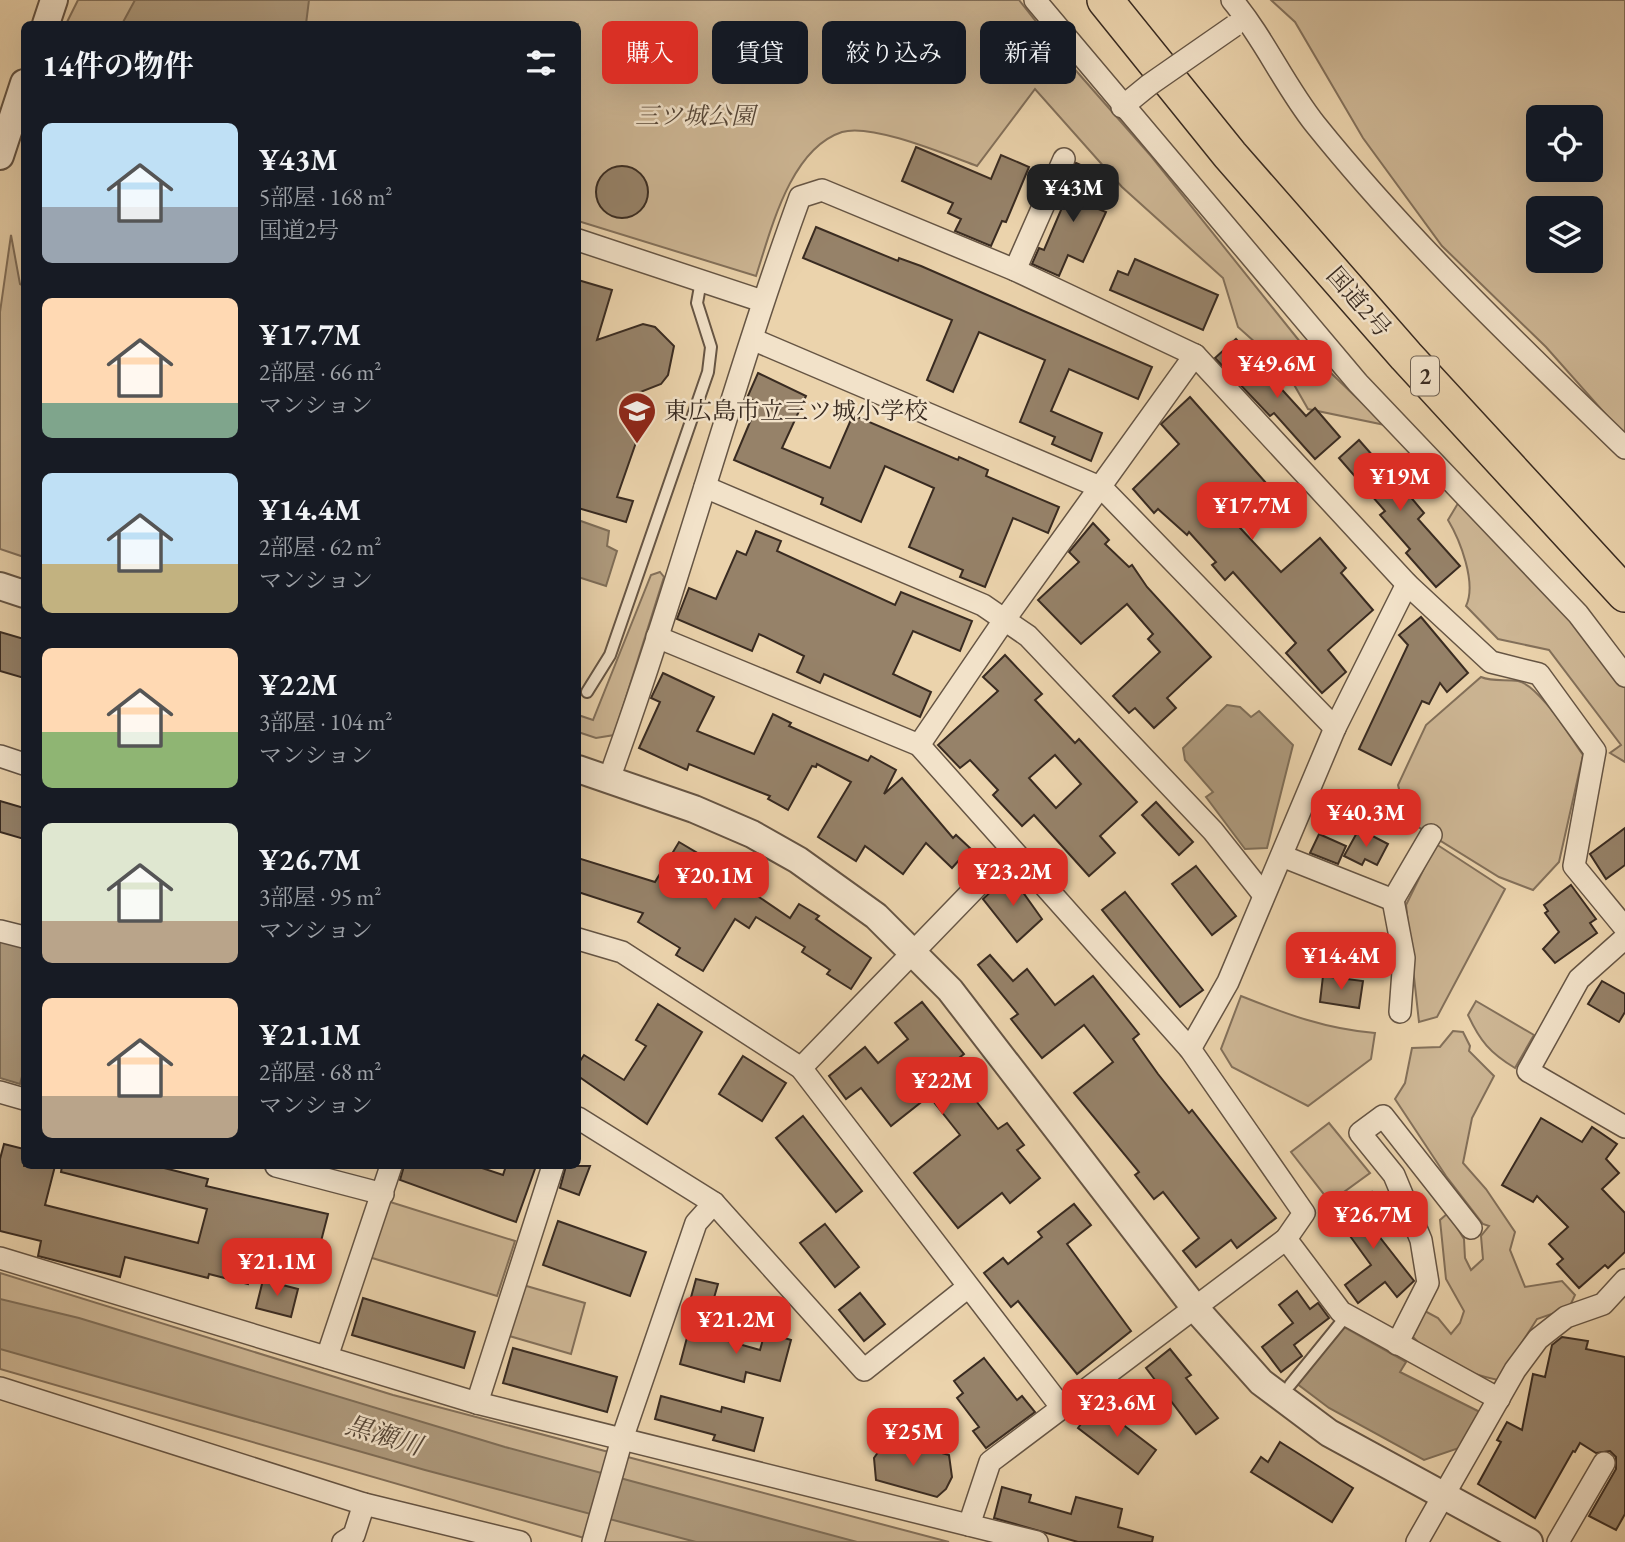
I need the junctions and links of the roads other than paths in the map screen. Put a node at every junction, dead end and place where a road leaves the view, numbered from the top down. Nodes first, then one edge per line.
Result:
1 (54, 0) edge
2 (1035, 0) edge
3 (1099, 0) edge
4 (1105, 0) edge
5 (1122, 0) edge
6 (1232, 0) edge
7 (47, 21) edge
8 (1241, 22) junction
9 (21, 92) edge
10 (1122, 107) junction
11 (1230, 155) junction
12 (0, 156) edge
13 (1064, 159) dead end
14 (581, 241) edge
15 (1015, 270) junction
16 (701, 281) junction
17 (762, 301) junction
18 (752, 339) junction
19 (1195, 355) junction
20 (1625, 448) edge
21 (1493, 452) junction
22 (705, 487) junction
23 (1102, 488) junction
24 (1625, 569) edge
25 (1407, 583) junction
26 (0, 586) edge
27 (21, 593) edge
28 (1625, 594) edge
29 (1625, 612) edge
30 (1004, 619) junction
31 (657, 637) junction
32 (1625, 677) edge
33 (587, 692) dead end
34 (1335, 728) junction
35 (919, 745) junction
36 (0, 756) edge
37 (21, 763) edge
38 (581, 770) edge
39 (609, 779) junction
40 (1431, 835) dead end
41 (1012, 850) junction
42 (1282, 856) junction
43 (1263, 894) junction
44 (1393, 900) junction
45 (1625, 928) edge
46 (0, 931) edge
47 (21, 936) edge
48 (1625, 938) edge
49 (581, 940) edge
50 (915, 951) junction
51 (1401, 1012) dead end
52 (1190, 1049) junction
53 (801, 1068) junction
54 (0, 1092) edge
55 (21, 1098) edge
56 (581, 1120) edge
57 (1625, 1127) edge
58 (287, 1169) edge
59 (390, 1169) edge
60 (552, 1169) edge
61 (383, 1194) junction
62 (715, 1203) junction
63 (1471, 1228) dead end
64 (1286, 1238) junction
65 (0, 1258) edge
66 (1625, 1280) edge
67 (968, 1287) junction
68 (1195, 1308) junction
69 (1347, 1315) junction
70 (1397, 1344) junction
71 (327, 1357) junction
72 (1290, 1385) dead end
73 (0, 1388) edge
74 (1499, 1399) junction
75 (477, 1403) junction
76 (1062, 1408) junction
77 (621, 1443) junction
78 (1604, 1463) dead end
79 (1444, 1496) junction
80 (364, 1504) junction
81 (969, 1525) junction
82 (352, 1540) edge
83 (520, 1542) edge
84 (593, 1542) edge
85 (1037, 1542) edge
86 (1417, 1542) edge
87 (1529, 1542) edge
88 (1558, 1542) edge

1 - 7 street
2 - 10 street
3 - 11 highway
4 - 11 highway, 国道2号 / 2
5 - 11 highway
6 - 8 street
8 - 10 street, bridge
8 - 20 street
9 - 12 street
10 - 32 street
11 - 21 highway, 国道2号 / 2
13 - 15 street
14 - 16 street
15 - 17 street
15 - 19 street
16 - 17 street
16 - 33 lane
17 - 18 street
18 - 22 street
18 - 23 street
19 - 23 street
19 - 25 street
21 - 24 highway
21 - 28 highway, 国道2号 / 2
21 - 29 highway
22 - 30 street
22 - 31 street
23 - 30 street
23 - 34 street
25 - 34 street
25 - 45 street
26 - 27 street
30 - 35 street
30 - 43 street
31 - 35 street
31 - 39 street
34 - 42 street
35 - 41 street
36 - 37 street
38 - 39 street
39 - 50 street
40 - 44 street
41 - 50 street
41 - 52 street
42 - 43 street
42 - 44 street
43 - 52 street
44 - 51 street
46 - 47 street
48 - 57 street
49 - 53 street
50 - 53 street
50 - 68 street
52 - 64 street
53 - 67 street
54 - 55 street
56 - 62 street
58 - 61 street
59 - 61 street
60 - 75 street
61 - 71 street
62 - 67 street
62 - 77 street
63 - 70 street
64 - 68 street
64 - 69 street
65 - 71 street
66 - 74 street
67 - 76 street
68 - 76 street
68 - 79 street
69 - 70 street
69 - 72 lane
70 - 74 street
71 - 75 street
73 - 80 street
74 - 79 street
75 - 77 street
76 - 81 street
77 - 81 street
77 - 84 street
78 - 88 street
79 - 86 street
79 - 87 street
80 - 82 street
80 - 83 street
81 - 85 street

